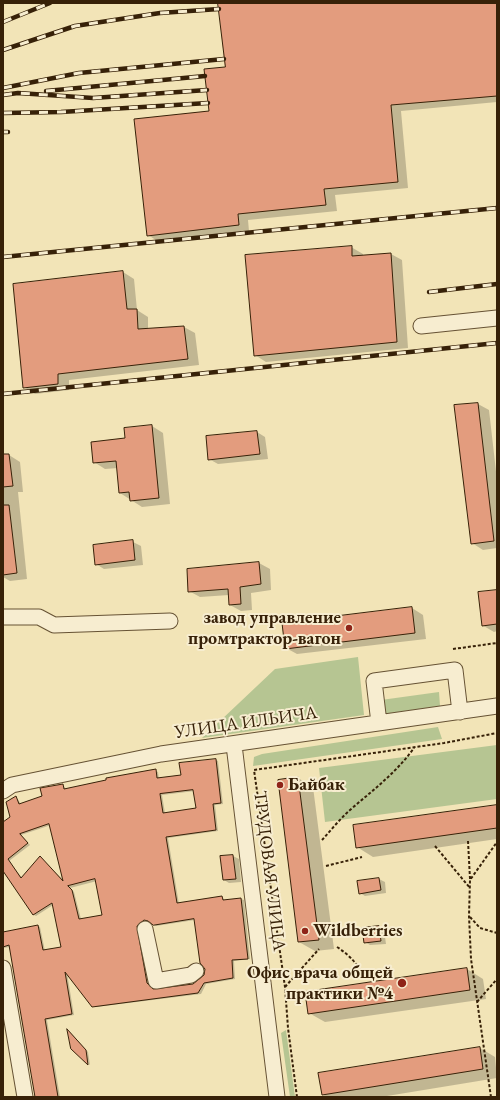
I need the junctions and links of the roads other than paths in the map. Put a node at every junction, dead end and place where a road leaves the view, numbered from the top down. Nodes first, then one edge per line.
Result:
1 (497, 318) edge
2 (422, 326) dead end
3 (3, 617) edge
4 (170, 621) dead end
5 (497, 706) edge
6 (460, 712) junction
7 (379, 723) junction
8 (234, 745) junction
9 (3, 790) edge
10 (146, 929) dead end
11 (3, 968) edge
12 (196, 970) dead end
13 (25, 1097) edge
14 (277, 1097) edge

1 - 2 street
3 - 4 street
5 - 6 street, УЛИЦА ИЛЬИЧА
6 - 7 street, УЛИЦА ИЛЬИЧА
6 - 7 street
7 - 8 street, УЛИЦА ИЛЬИЧА
8 - 9 street, УЛИЦА ИЛЬИЧА
8 - 14 street, ТРУДОВАЯ УЛИЦА
10 - 12 street
11 - 13 street

